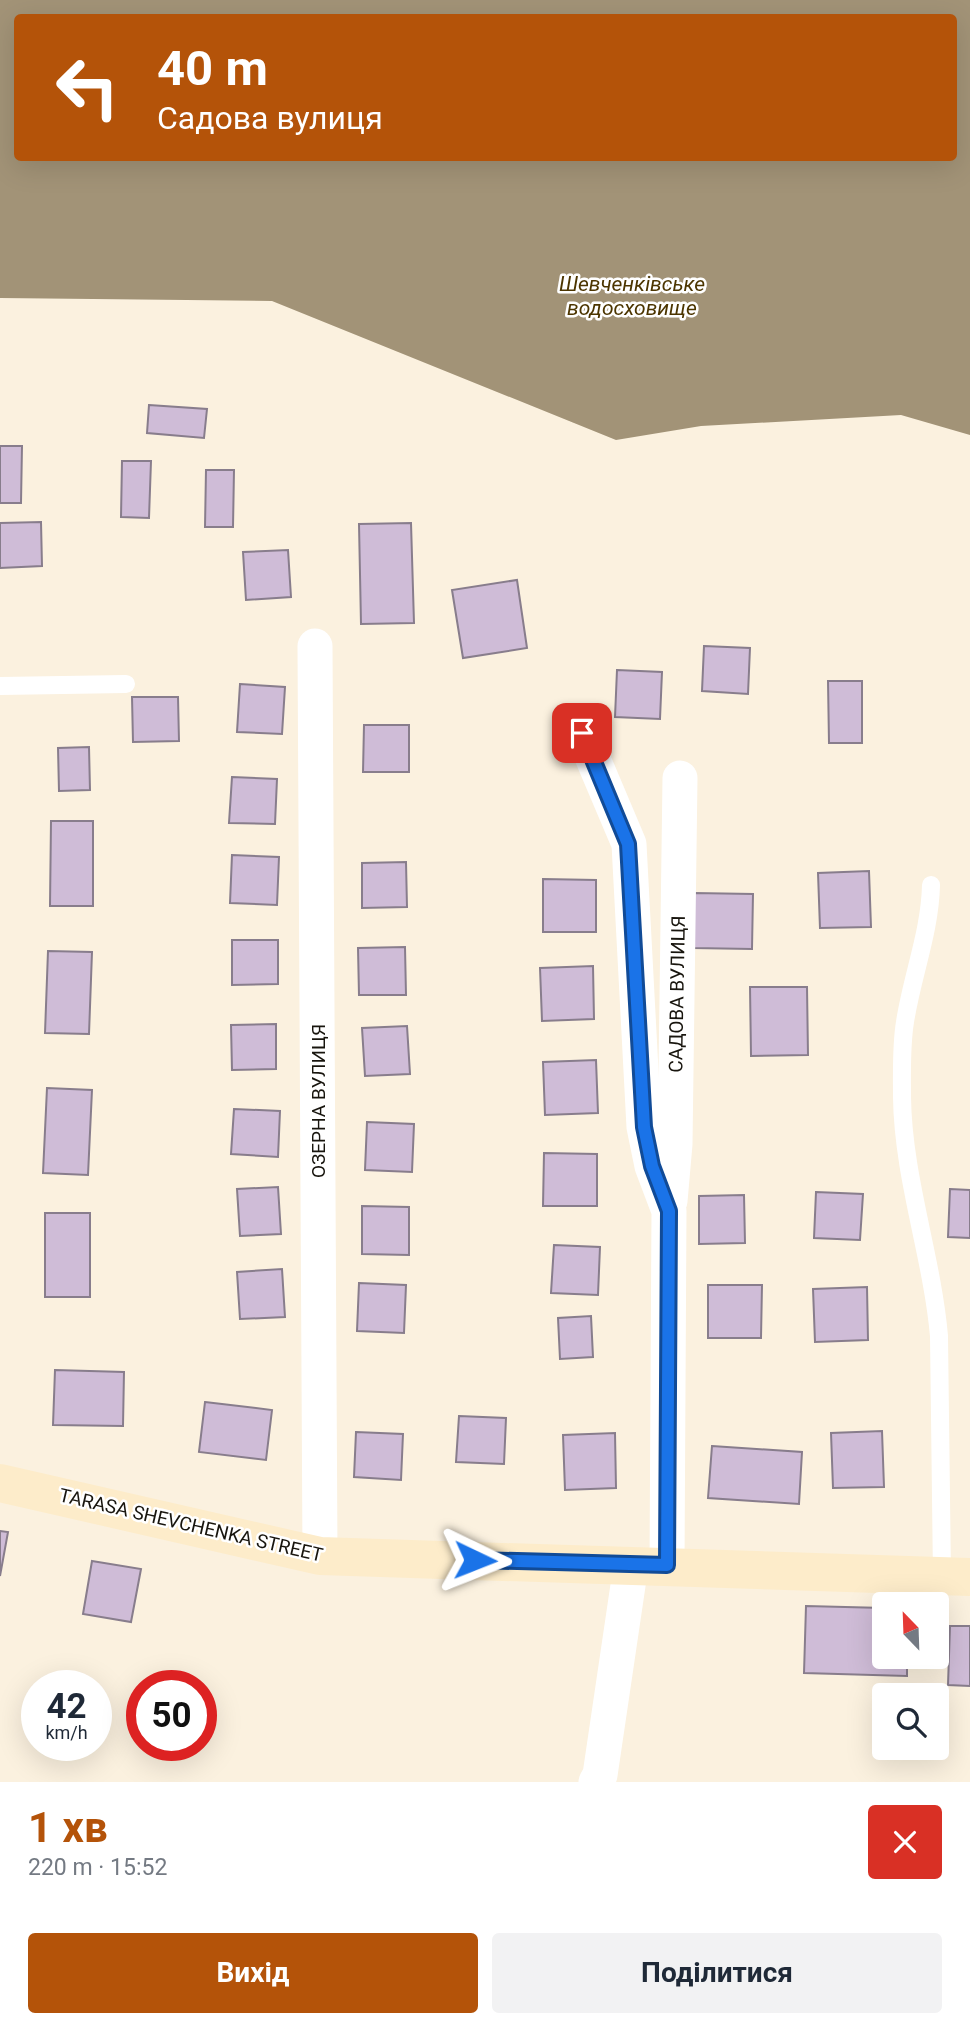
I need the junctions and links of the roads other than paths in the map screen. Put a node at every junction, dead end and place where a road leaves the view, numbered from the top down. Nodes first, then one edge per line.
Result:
1 (315, 646) dead end
2 (126, 684) dead end
3 (0, 687) edge
4 (582, 733) dead end
5 (680, 778) dead end
6 (931, 886) dead end
7 (669, 1211) junction
8 (0, 1483) edge
9 (320, 1556) junction
10 (649, 1565) junction
11 (956, 1577) edge
12 (596, 1782) edge

1 - 9 street, ОЗЕРНА ВУЛИЦЯ
2 - 3 lane
4 - 7 street, САДОВА ВУЛИЦЯ
5 - 7 street, САДОВА ВУЛИЦЯ
6 - 11 lane
7 - 10 street, САДОВА ВУЛИЦЯ
8 - 9 main road, TARASA SHEVCHENKA STREET
9 - 10 main road, TARASA SHEVCHENKA STREET
10 - 11 main road, TARASA SHEVCHENKA STREET
10 - 12 street, САДОВА ВУЛИЦЯ

